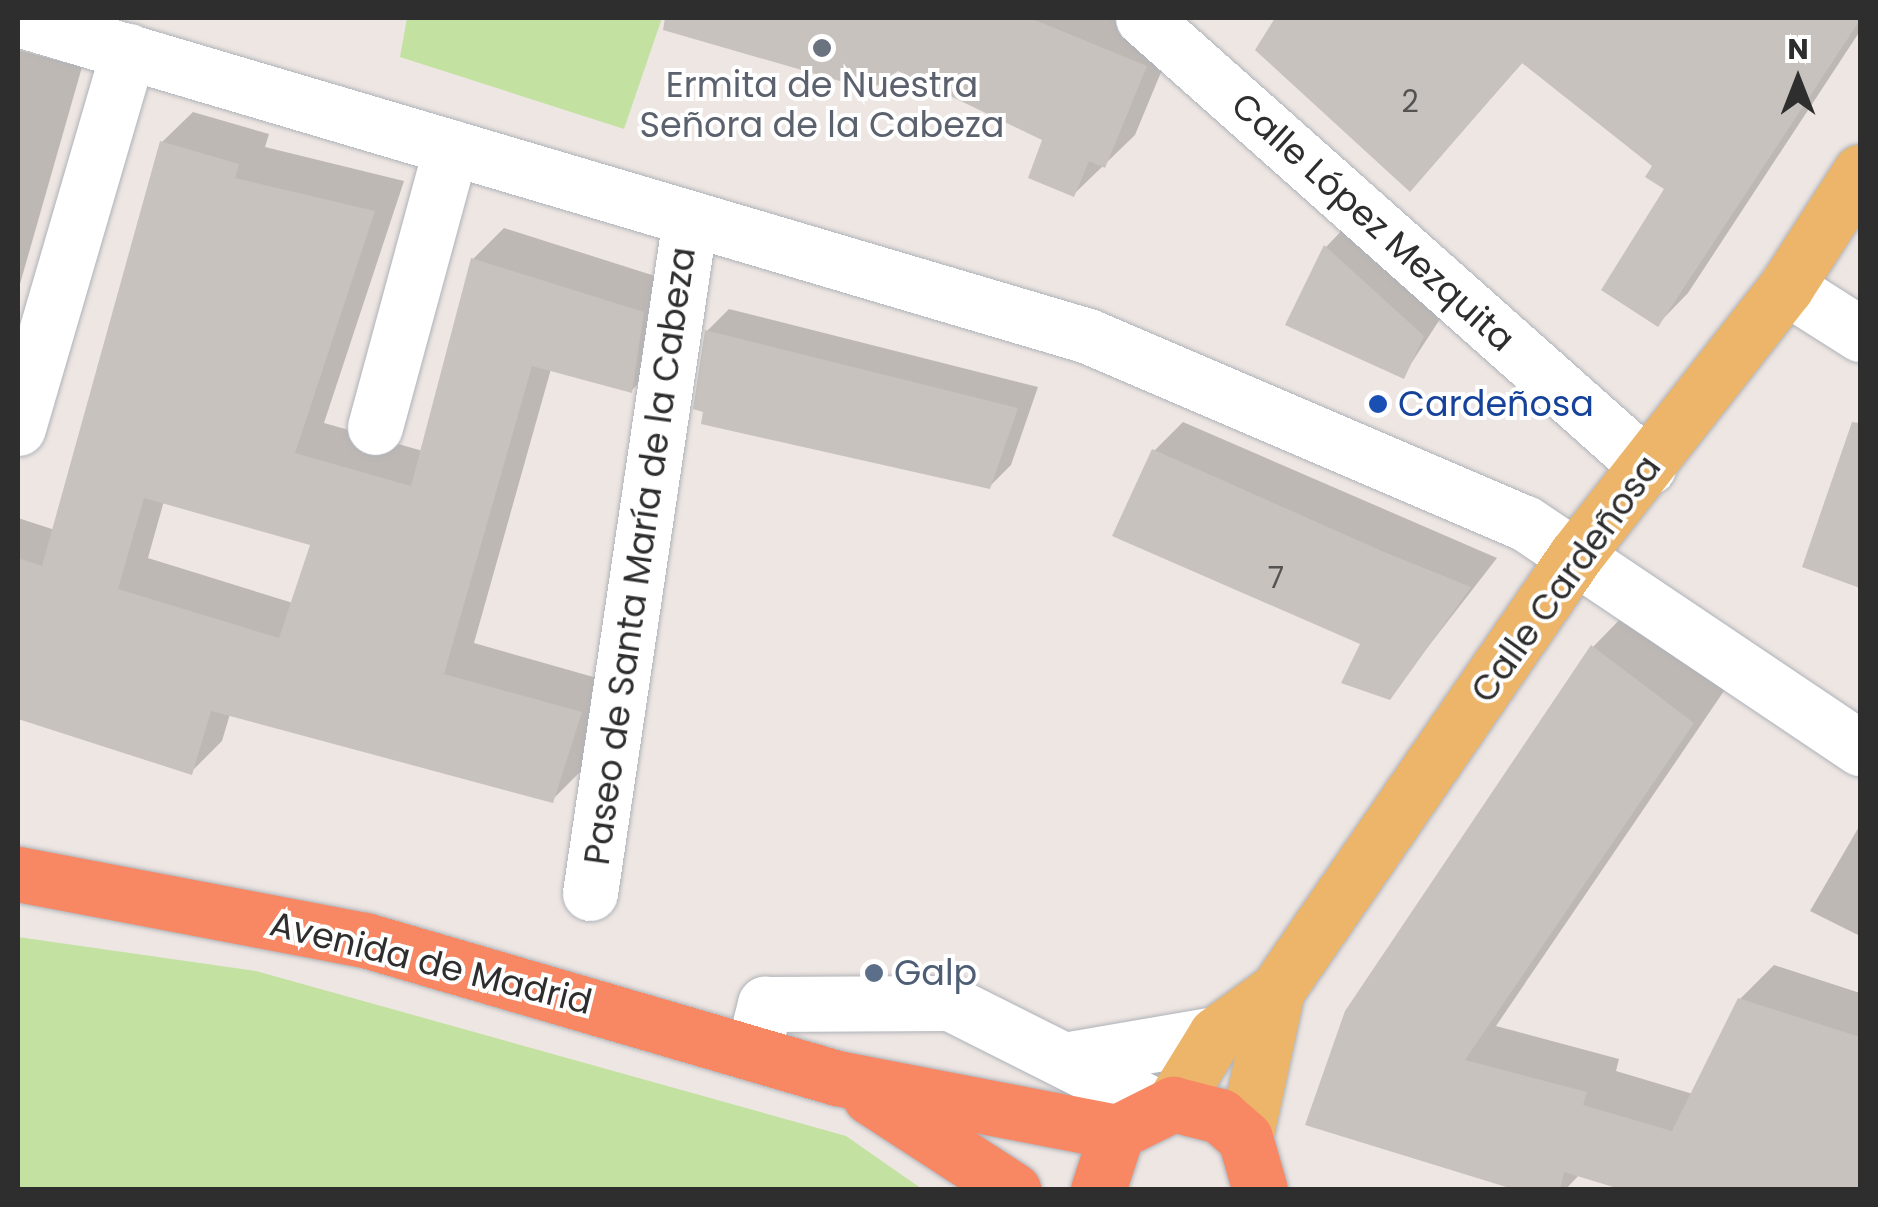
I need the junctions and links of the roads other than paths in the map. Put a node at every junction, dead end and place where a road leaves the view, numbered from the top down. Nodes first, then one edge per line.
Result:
1 (1143, 18) edge
2 (18, 19) edge
3 (128, 52) junction
4 (451, 147) junction
5 (1860, 172) edge
6 (690, 218) junction
7 (1786, 287) junction
8 (1860, 334) edge
9 (375, 427) dead end
10 (18, 428) edge
11 (1648, 467) junction
12 (1576, 554) junction
13 (1860, 748) edge
14 (18, 874) edge
15 (590, 894) dead end
16 (1277, 990) junction
17 (1216, 1034) junction
18 (753, 1051) junction
19 (1069, 1059) junction
20 (837, 1078) junction
21 (1150, 1115) junction
22 (1267, 1173) edge
23 (1012, 1190) edge
24 (1098, 1190) edge

1 - 11 street, Calle López Mezquita
2 - 3 street, Paseo de Santa María de la Cabeza
3 - 4 street, Paseo de Santa María de la Cabeza
3 - 10 street
4 - 6 street, Paseo de Santa María de la Cabeza
4 - 9 street
5 - 7 main road, Calle Cardeñosa
6 - 12 street, Paseo de Santa María de la Cabeza
6 - 15 street, Paseo de Santa María de la Cabeza
7 - 8 street
7 - 11 main road, Calle Cardeñosa
11 - 12 main road, Calle Cardeñosa
12 - 13 street, Paseo de Santa María de la Cabeza
12 - 16 main road, Calle Cardeñosa
14 - 18 highway, Avenida de Madrid
16 - 17 main road, Calle Cardeñosa
16 - 22 main road, Calle Cardeñosa
17 - 19 street
17 - 21 main road, Calle Cardeñosa
18 - 19 street
18 - 20 highway, Avenida de Madrid
19 - 21 street
20 - 21 highway, Avenida de Madrid
20 - 23 highway, Avenida de Madrid
21 - 22 highway, Avenida de Madrid
21 - 24 highway

